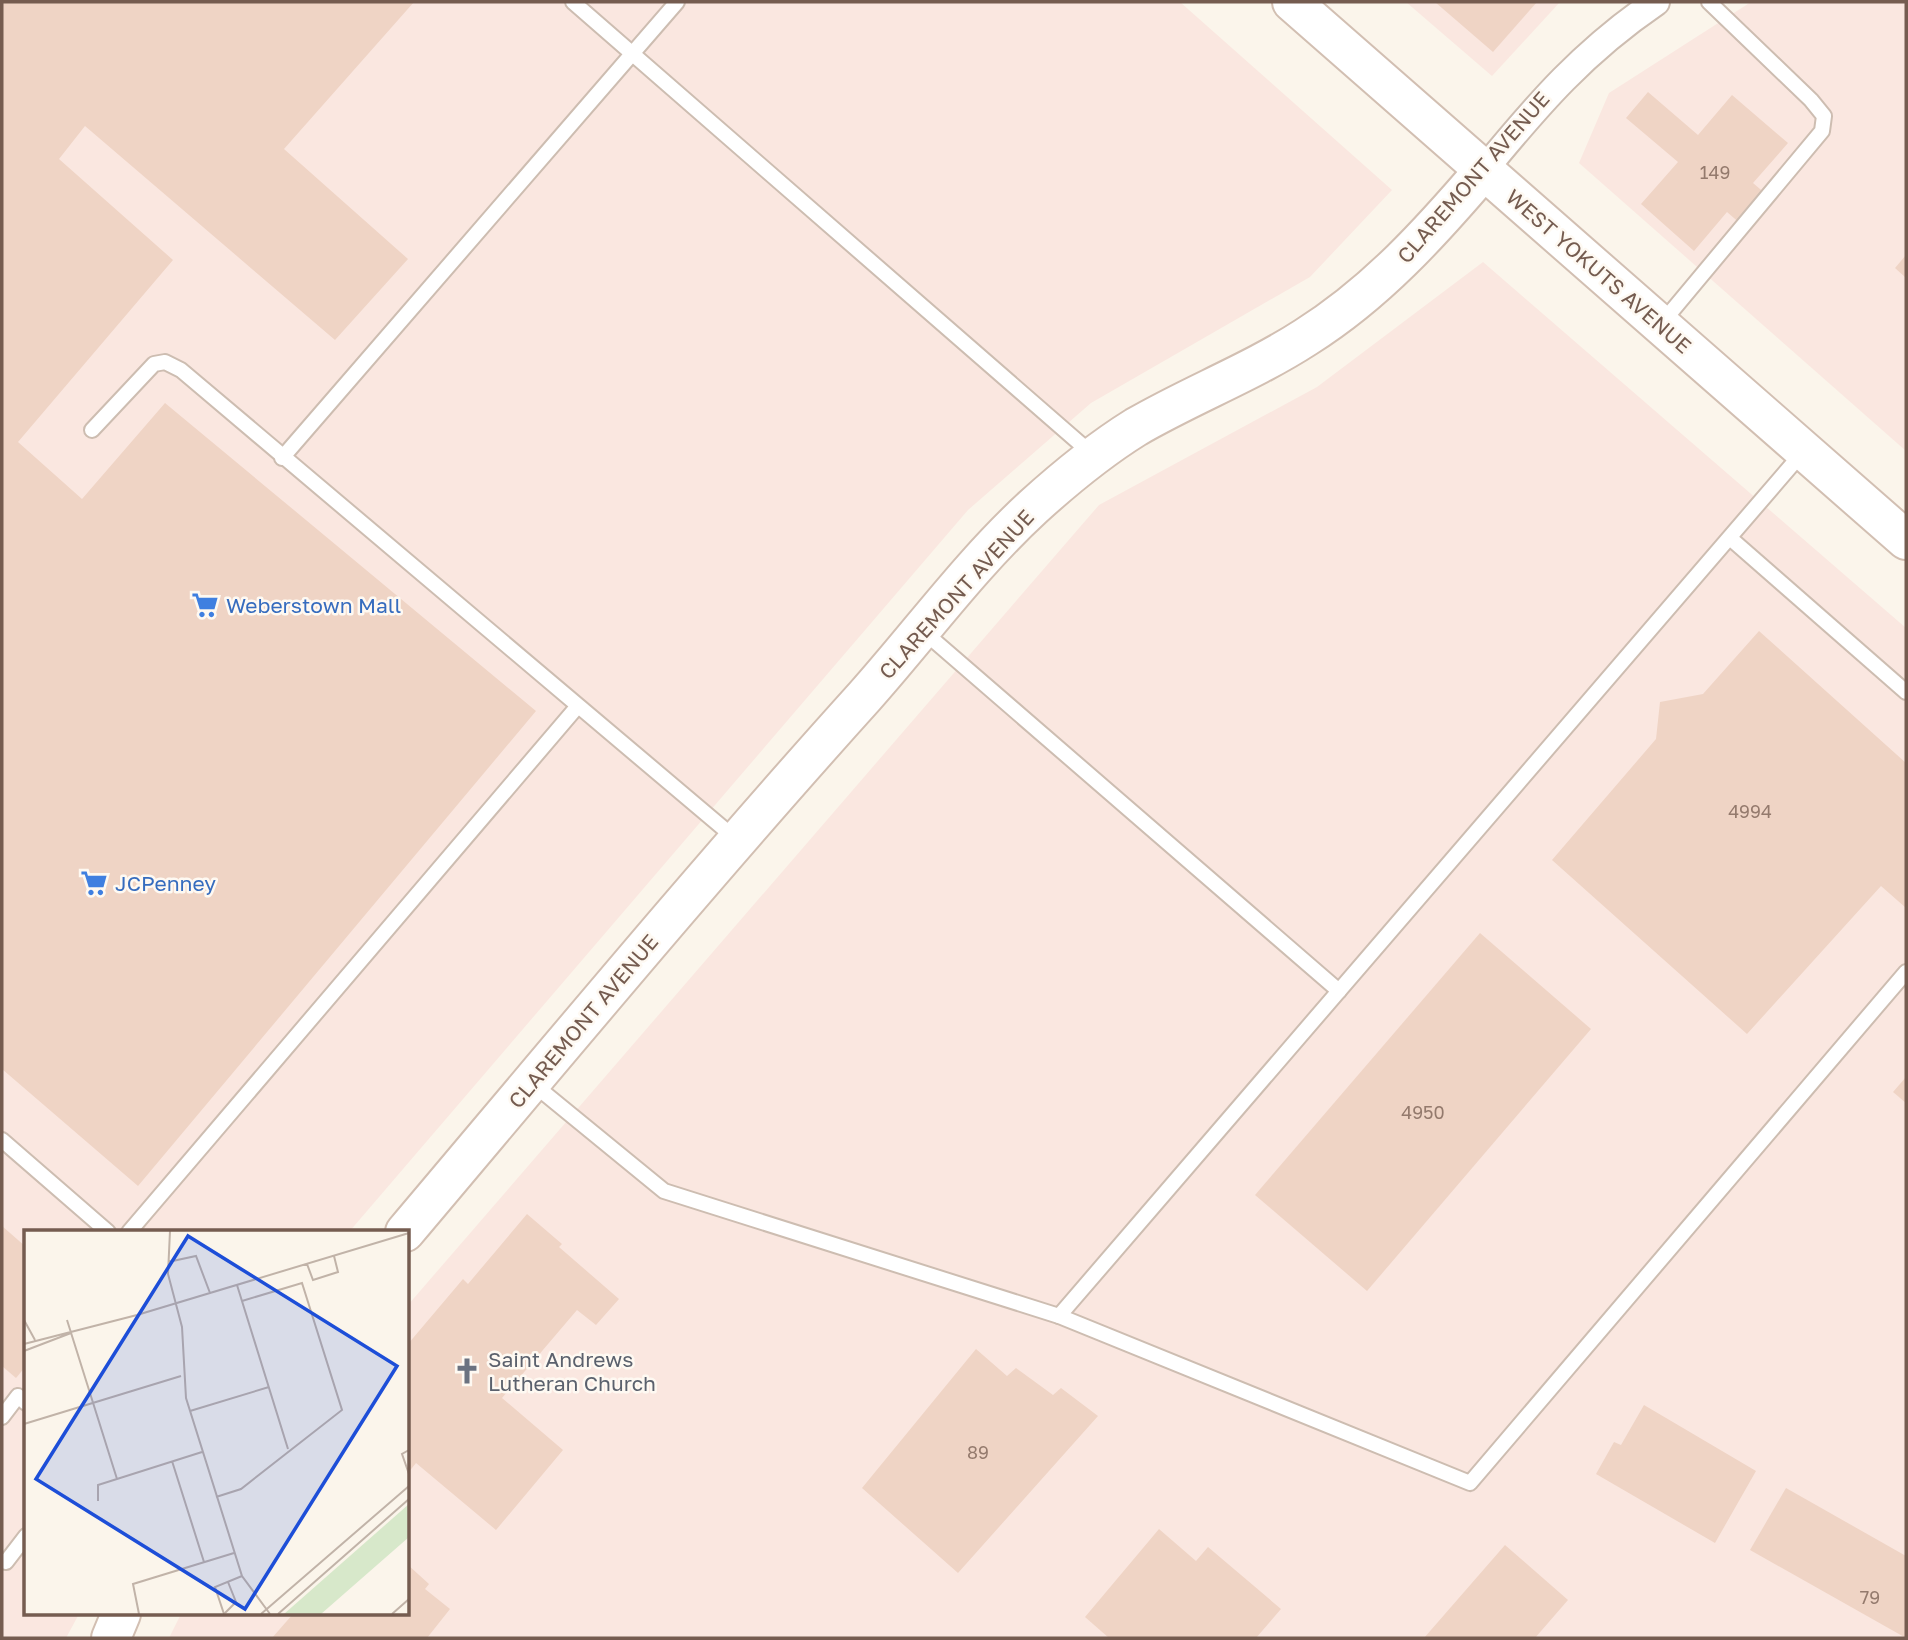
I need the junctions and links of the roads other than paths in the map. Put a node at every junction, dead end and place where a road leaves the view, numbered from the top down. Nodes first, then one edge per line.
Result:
1 (573, 2) edge
2 (677, 2) edge
3 (1292, 2) edge
4 (1656, 2) edge
5 (1709, 2) edge
6 (633, 53) junction
7 (1484, 170) junction
8 (1661, 325) junction
9 (92, 430) dead end
10 (1804, 450) junction
11 (1093, 456) junction
12 (282, 458) junction
13 (1730, 538) junction
14 (1906, 540) edge
15 (923, 631) junction
16 (1906, 692) edge
17 (577, 706) junction
18 (736, 839) junction
19 (1906, 972) edge
20 (1339, 991) junction
21 (531, 1083) junction
22 (2, 1140) edge
23 (106, 1230) edge
24 (131, 1230) edge
25 (407, 1230) edge
26 (1059, 1316) junction
27 (24, 1401) edge
28 (2, 1417) edge
29 (24, 1539) edge
30 (2, 1561) edge
31 (120, 1616) edge
32 (111, 1638) edge

1 - 6 lane
2 - 6 lane
3 - 7 street, WEST YOKUTS AVENUE
4 - 7 street, CLAREMONT AVENUE
5 - 8 lane
6 - 11 lane
6 - 12 lane
7 - 8 street, WEST YOKUTS AVENUE
7 - 11 street, CLAREMONT AVENUE
8 - 10 street, WEST YOKUTS AVENUE
9 - 12 lane
10 - 13 lane
10 - 14 street, WEST YOKUTS AVENUE
11 - 15 street, CLAREMONT AVENUE
12 - 17 lane
13 - 16 lane
13 - 20 lane
15 - 18 street, CLAREMONT AVENUE
15 - 20 lane
17 - 18 lane
17 - 24 lane
18 - 21 street, CLAREMONT AVENUE
19 - 26 lane
20 - 26 lane
21 - 25 street, CLAREMONT AVENUE
21 - 26 lane
22 - 23 lane
27 - 28 lane
29 - 30 lane
31 - 32 street

